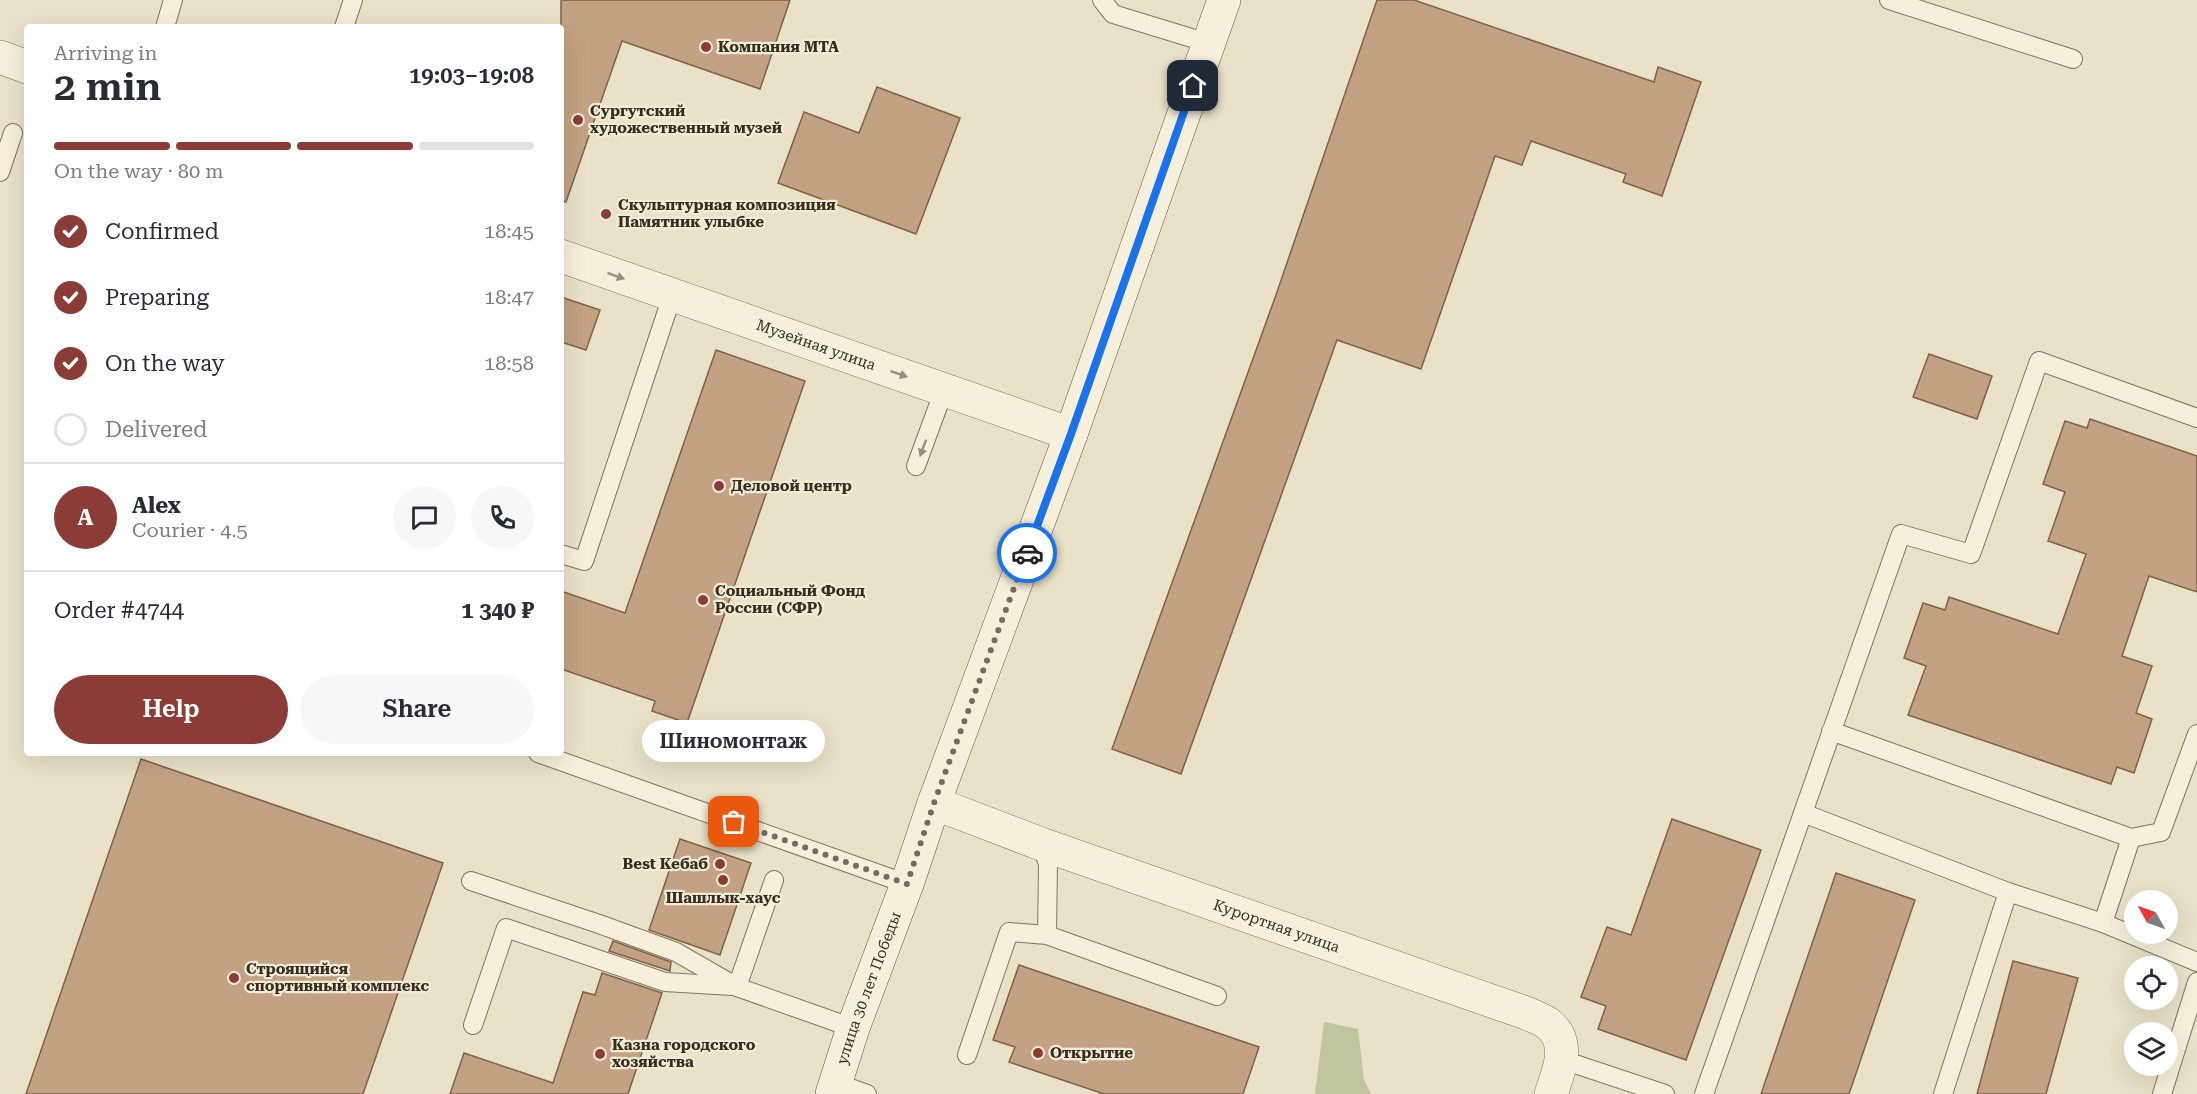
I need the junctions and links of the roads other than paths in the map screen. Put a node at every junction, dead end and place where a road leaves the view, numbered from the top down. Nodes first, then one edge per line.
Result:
1 (173, 0) edge
2 (353, 0) edge
3 (1102, 0) edge
4 (1224, 0) edge
5 (1889, 0) edge
6 (166, 24) edge
7 (345, 24) edge
8 (1208, 43) junction
9 (0, 57) edge
10 (2073, 59) dead end
11 (24, 66) edge
12 (13, 133) dead end
13 (0, 172) edge
14 (564, 257) edge
15 (672, 296) junction
16 (944, 390) junction
17 (2197, 418) edge
18 (1071, 434) junction
19 (916, 466) dead end
20 (564, 555) edge
21 (1832, 731) junction
22 (2197, 734) edge
23 (546, 756) edge
24 (934, 803) junction
25 (1803, 813) junction
26 (2131, 838) junction
27 (1041, 844) junction
28 (774, 880) dead end
29 (471, 881) dead end
30 (907, 884) junction
31 (2008, 892) junction
32 (2103, 923) junction
33 (1047, 935) junction
34 (2197, 962) edge
35 (2197, 982) edge
36 (737, 987) junction
37 (1217, 996) dead end
38 (473, 1025) dead end
39 (853, 1028) junction
40 (967, 1055) dead end
41 (1563, 1060) junction
42 (834, 1089) edge
43 (867, 1094) edge
44 (1551, 1094) edge
45 (1665, 1094) edge
46 (1704, 1094) edge
47 (1943, 1094) edge
48 (2162, 1094) edge

1 - 6 lane
2 - 7 lane
3 - 8 lane
4 - 8 street, улица 30 лет Победы
5 - 10 lane
8 - 18 street, улица 30 лет Победы
9 - 11 street
12 - 13 lane
14 -> 15 street, Музейная улица
15 -> 16 street, Музейная улица
15 - 20 lane
16 - 18 street, Музейная улица
16 -> 19 lane
17 - 21 lane
18 - 24 street, улица 30 лет Победы
21 - 25 lane
21 - 26 lane
22 - 26 lane
23 - 30 lane
24 - 27 street, Курортная улица
24 - 30 street, улица 30 лет Победы
25 - 31 lane
25 - 46 lane
26 - 32 lane
27 - 33 lane
27 - 41 street, Курортная улица
28 - 36 lane
29 - 36 lane
30 - 39 street, улица 30 лет Победы
31 - 32 lane
31 - 47 lane
32 - 34 lane
33 - 37 lane
33 - 40 lane
35 - 48 lane
36 - 38 lane
36 - 39 lane
39 - 42 street, улица 30 лет Победы
41 - 44 street
41 - 45 lane
42 - 43 lane

